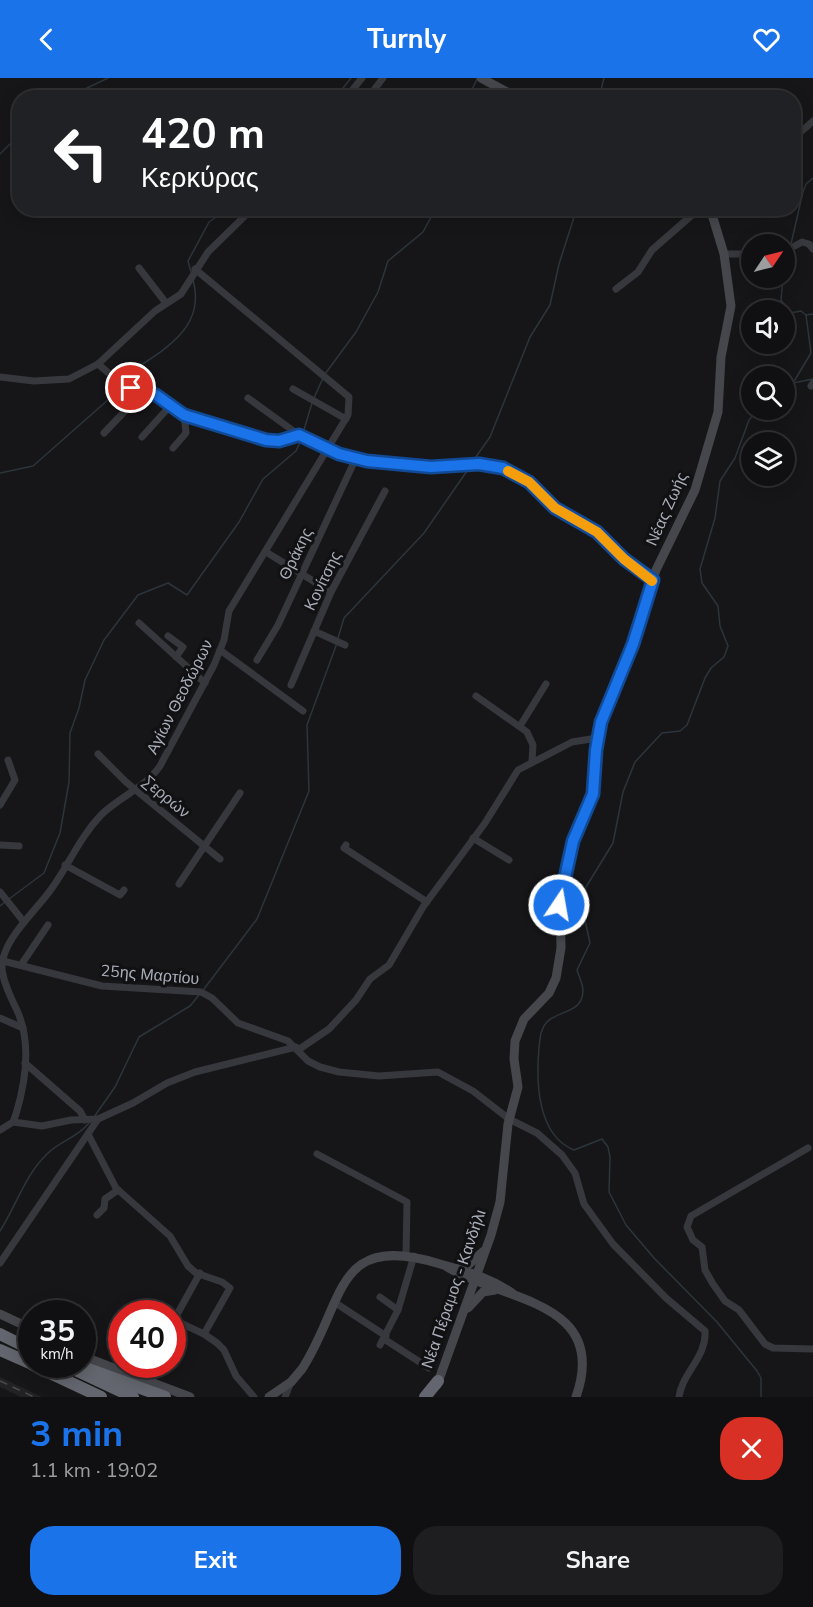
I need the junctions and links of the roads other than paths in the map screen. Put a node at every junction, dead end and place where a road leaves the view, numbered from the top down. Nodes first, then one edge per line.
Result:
1 (362, 78) edge
2 (481, 78) edge
3 (352, 90) edge
4 (503, 90) edge
5 (813, 121) edge
6 (801, 132) edge
7 (245, 216) edge
8 (691, 216) edge
9 (712, 216) edge
10 (795, 247) edge
11 (813, 249) edge
12 (724, 254) junction
13 (741, 254) edge
14 (139, 268) dead end
15 (195, 269) junction
16 (616, 289) dead end
17 (166, 303) junction
18 (98, 364) junction
19 (0, 377) edge
20 (293, 389) dead end
21 (144, 391) junction
22 (248, 398) dead end
23 (170, 406) junction
24 (184, 415) junction
25 (346, 420) junction
26 (104, 433) dead end
27 (299, 435) junction
28 (142, 437) dead end
29 (173, 448) dead end
30 (327, 449) junction
31 (356, 458) junction
32 (386, 491) dead end
33 (266, 552) junction
34 (300, 572) junction
35 (653, 580) junction
36 (331, 592) junction
37 (139, 623) dead end
38 (314, 631) junction
39 (168, 636) dead end
40 (345, 645) dead end
41 (220, 650) junction
42 (176, 657) junction
43 (257, 660) dead end
44 (205, 683) junction
45 (546, 684) dead end
46 (291, 685) dead end
47 (476, 696) dead end
48 (303, 711) dead end
49 (520, 726) junction
50 (597, 738) junction
51 (98, 754) dead end
52 (8, 760) dead end
53 (532, 761) junction
54 (135, 789) junction
55 (240, 793) dead end
56 (0, 805) edge
57 (473, 838) junction
58 (0, 845) edge
59 (346, 845) dead end
60 (19, 846) dead end
61 (204, 846) junction
62 (220, 859) dead end
63 (509, 860) dead end
64 (65, 865) junction
65 (85, 878) junction
66 (80, 884) dead end
67 (179, 884) dead end
68 (124, 890) dead end
69 (0, 892) edge
70 (427, 902) junction
71 (24, 922) junction
72 (48, 925) dead end
73 (3, 961) junction
74 (21, 965) junction
75 (0, 1018) edge
76 (23, 1028) junction
77 (297, 1048) junction
78 (26, 1063) junction
79 (98, 1119) junction
80 (509, 1119) junction
81 (85, 1120) junction
82 (13, 1122) junction
83 (0, 1130) edge
84 (89, 1136) junction
85 (808, 1148) dead end
86 (317, 1154) dead end
87 (118, 1190) junction
88 (97, 1215) dead end
89 (487, 1247) junction
90 (410, 1255) junction
91 (0, 1263) edge
92 (442, 1264) junction
93 (459, 1268) junction
94 (200, 1273) junction
95 (476, 1277) junction
96 (498, 1290) junction
97 (512, 1293) junction
98 (380, 1297) dead end
99 (334, 1302) junction
100 (398, 1310) junction
101 (464, 1312) junction
102 (0, 1314) edge
103 (18, 1322) edge
104 (0, 1334) edge
105 (204, 1334) junction
106 (383, 1340) junction
107 (18, 1342) edge
108 (813, 1349) edge
109 (0, 1350) edge
110 (18, 1358) edge
111 (96, 1361) edge
112 (429, 1368) dead end
113 (96, 1372) edge
114 (60, 1378) edge
115 (93, 1378) edge
116 (438, 1381) junction
117 (291, 1382) junction
118 (101, 1397) edge
119 (133, 1397) edge
120 (165, 1397) edge
121 (190, 1397) edge
122 (254, 1397) edge
123 (269, 1397) edge
124 (285, 1397) edge
125 (425, 1397) edge
126 (432, 1397) edge
127 (576, 1397) edge
128 (679, 1397) edge

1 - 3 street
2 - 4 street
5 - 6 street
7 - 15 street
8 - 16 street
9 - 12 street, Νέας Ζωής
10 - 11 street
12 - 13 street
12 - 35 street, Νέας Ζωής
14 - 17 street
15 - 17 street
15 - 25 street
17 - 18 street
18 - 19 street
18 - 21 street
20 - 25 street
21 - 23 street
21 - 26 street
22 - 27 street
23 - 24 street
23 - 28 street
24 - 27 street
24 - 29 street
25 - 30 street, Αγίων Θεοδώρων
27 - 30 street
30 - 31 street
30 - 33 street, Αγίων Θεοδώρων
31 - 34 street, Θράκης
31 - 35 street
32 - 36 street, Κονίτσης
33 - 34 street
33 - 41 street, Αγίων Θεοδώρων
34 - 36 street
34 - 43 street, Θράκης
35 - 50 street, Νέας Ζωής
36 - 38 street, Κονίτσης
37 - 42 street
38 - 40 street
38 - 46 street, Κονίτσης
39 - 42 street
41 - 44 street, Αγίων Θεοδώρων
41 - 48 street
42 - 44 street
44 - 54 street, Αγίων Θεοδώρων
45 - 49 street
47 - 49 street
49 - 53 street
50 - 53 street
50 - 80 street, Νέας Ζωής
51 - 54 street, Σερρών
52 - 56 street
53 - 57 street
54 - 61 street, Σερρών
54 - 64 street, Αγίων Θεοδώρων
55 - 61 street
57 - 63 street
57 - 70 street
58 - 60 street
59 - 70 street
61 - 62 street, Σερρών
61 - 67 street
64 - 65 street
64 - 71 street, Αγίων Θεοδώρων
65 - 66 street
65 - 68 street
69 - 71 street
70 - 77 street
71 - 73 street, Αγίων Θεοδώρων
72 - 74 street
73 - 74 street, 25ης Μαρτίου
73 - 76 street
74 - 77 street, 25ης Μαρτίου
75 - 76 street
76 - 78 street
77 - 79 street
77 - 80 street, 25ης Μαρτίου
78 - 81 street
78 - 82 street
79 - 81 street
79 - 84 street
80 - 89 street, Νέα Πέραμος - Κανδήλι
80 - 128 street, 25ης Μαρτίου
81 - 82 street
82 - 83 street
84 - 87 street
84 - 91 street
85 - 108 street
86 - 90 street
87 - 88 street
87 - 94 street
89 - 93 street
89 - 95 street, Νέα Πέραμος - Κανδήλι
90 - 92 street
90 - 99 street
90 - 100 street
92 - 93 street
92 - 95 street
93 - 95 street
94 - 105 street
94 - 105 street
95 - 96 street
95 - 97 street
95 - 101 street, Νέα Πέραμος - Κανδήλι
96 - 97 street
96 - 101 street
97 - 127 street
98 - 100 street
99 - 106 street
99 - 117 street
100 - 106 street
101 - 116 street, Νέα Πέραμος - Κανδήλι
102 - 103 street
104 - 107 highway
105 - 122 street
106 - 112 street
109 - 110 highway
111 - 121 street
113 - 120 highway
114 - 118 highway
115 - 119 highway
116 - 125 highway
116 - 126 street, Νέα Πέραμος - Κανδήλι
117 - 123 street
117 - 124 street

